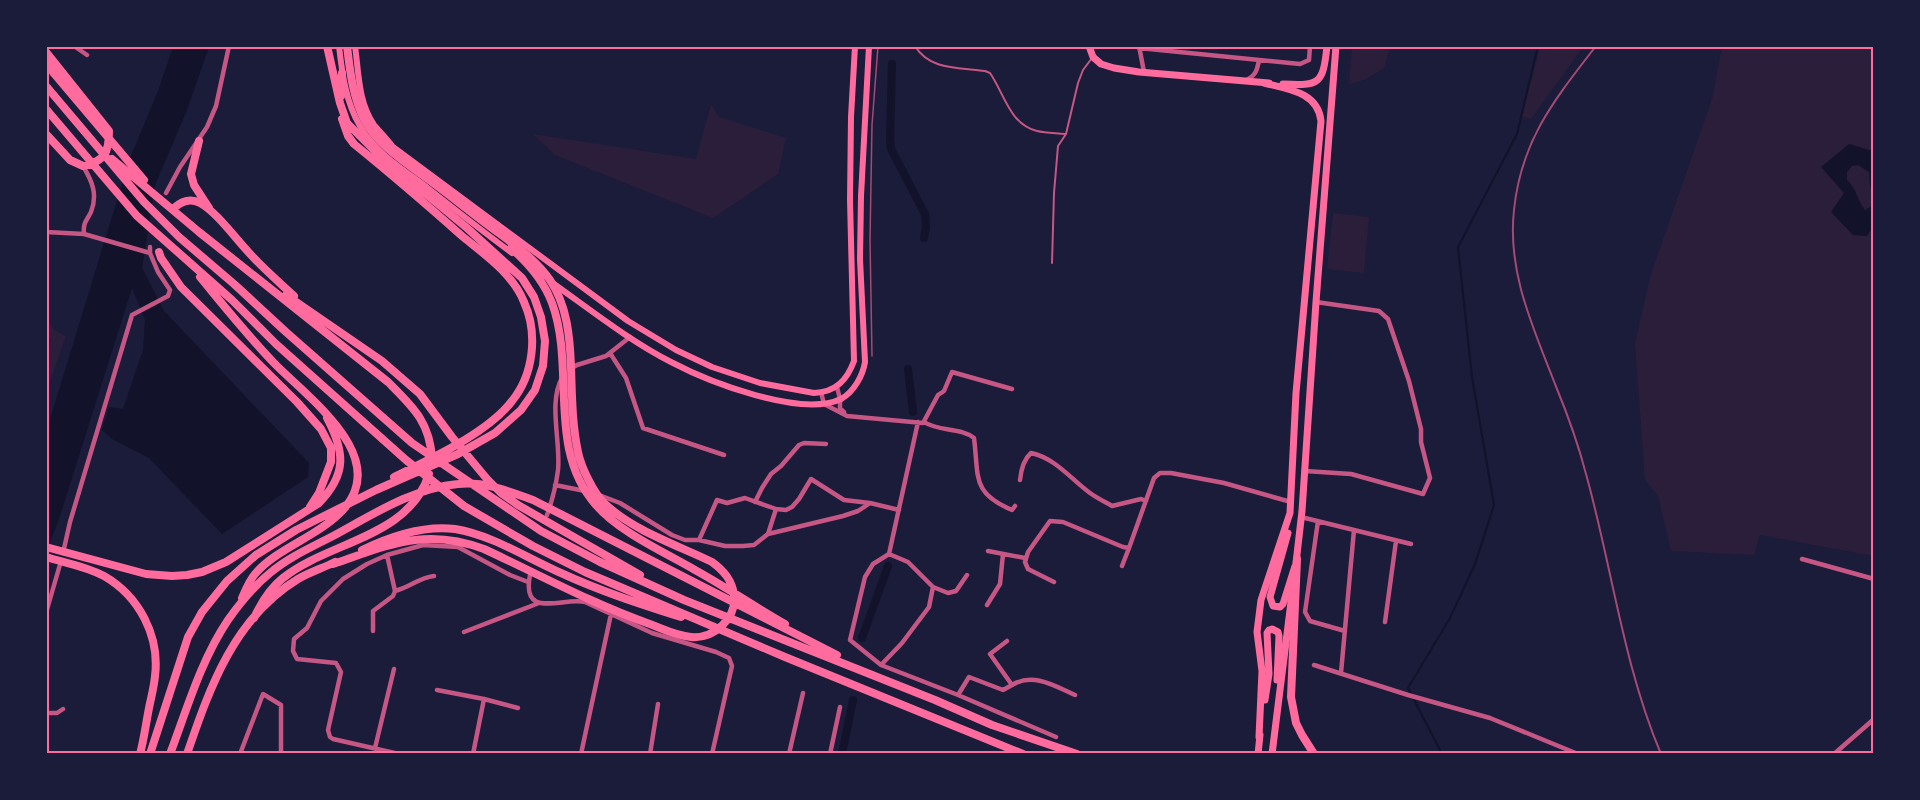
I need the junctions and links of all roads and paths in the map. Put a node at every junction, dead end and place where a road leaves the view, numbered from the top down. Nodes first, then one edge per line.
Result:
1 (74, 46) edge
2 (229, 46) edge
3 (327, 46) edge
4 (339, 46) edge
5 (347, 46) edge
6 (355, 46) edge
7 (855, 46) edge
8 (869, 46) edge
9 (915, 46) edge
10 (1089, 46) edge
11 (1310, 46) edge
12 (1328, 46) edge
13 (1336, 46) edge
14 (1139, 47) edge
15 (46, 52) edge
16 (87, 55) dead end
17 (1093, 57) junction
18 (1259, 60) junction
19 (46, 64) edge
20 (1144, 72) junction
21 (342, 73) junction
22 (1245, 81) junction
23 (1264, 83) junction
24 (46, 86) edge
25 (46, 109) edge
26 (46, 134) edge
27 (1066, 134) junction
28 (198, 141) junction
29 (95, 145) junction
30 (82, 166) junction
31 (164, 196) junction
32 (174, 208) dead end
33 (210, 211) junction
34 (479, 218) junction
35 (46, 232) edge
36 (84, 234) junction
37 (159, 252) dead end
38 (185, 260) junction
39 (1052, 263) dead end
40 (245, 268) junction
41 (1316, 302) junction
42 (315, 316) junction
43 (630, 337) junction
44 (610, 352) junction
45 (837, 387) junction
46 (1012, 389) dead end
47 (821, 392) junction
48 (840, 399) junction
49 (824, 404) junction
50 (322, 409) junction
51 (847, 416) junction
52 (921, 422) junction
53 (826, 444) dead end
54 (724, 455) dead end
55 (1305, 471) junction
56 (1020, 480) dead end
57 (555, 485) junction
58 (376, 490) junction
59 (1146, 501) junction
60 (755, 502) junction
61 (1291, 502) junction
62 (870, 503) junction
63 (1014, 506) dead end
64 (309, 509) junction
65 (776, 509) junction
66 (899, 510) junction
67 (1290, 513) junction
68 (547, 515) dead end
69 (1302, 517) junction
70 (1318, 521) junction
71 (1354, 530) junction
72 (768, 534) junction
73 (699, 540) junction
74 (1396, 541) junction
75 (1411, 544) dead end
76 (46, 547) edge
77 (1129, 548) junction
78 (988, 551) dead end
79 (889, 554) junction
80 (1004, 554) junction
81 (387, 555) junction
82 (46, 557) edge
83 (1024, 558) junction
84 (1297, 559) junction
85 (1802, 559) dead end
86 (333, 564) junction
87 (1122, 566) dead end
88 (530, 575) dead end
89 (967, 575) dead end
90 (434, 576) dead end
91 (642, 578) junction
92 (1874, 579) edge
93 (528, 582) junction
94 (1054, 582) dead end
95 (933, 587) junction
96 (395, 591) junction
97 (637, 599) junction
98 (539, 603) junction
99 (987, 605) dead end
100 (237, 607) junction
101 (46, 613) edge
102 (611, 614) junction
103 (254, 618) junction
104 (1385, 622) dead end
105 (373, 631) dead end
106 (1345, 631) junction
107 (464, 632) dead end
108 (1006, 641) dead end
109 (881, 665) junction
110 (1314, 665) dead end
111 (394, 669) dead end
112 (1341, 673) junction
113 (881, 678) junction
114 (1012, 685) junction
115 (437, 690) dead end
116 (803, 693) dead end
117 (958, 695) junction
118 (1075, 695) dead end
119 (484, 699) junction
120 (658, 704) dead end
121 (840, 706) dead end
122 (518, 708) dead end
123 (63, 709) dead end
124 (46, 713) edge
125 (1874, 719) edge
126 (1056, 737) dead end
127 (1259, 737) junction
128 (375, 748) junction
129 (1258, 751) edge
130 (1272, 751) edge
131 (138, 753) edge
132 (150, 753) edge
133 (170, 753) edge
134 (187, 753) edge
135 (240, 753) edge
136 (281, 753) edge
137 (399, 753) edge
138 (473, 753) edge
139 (581, 753) edge
140 (650, 753) edge
141 (712, 753) edge
142 (789, 753) edge
143 (830, 753) edge
144 (1023, 753) edge
145 (1077, 753) edge
146 (1314, 753) edge
147 (1578, 753) edge
148 (1834, 753) edge

1 - 16 street
2 - 28 street
3 - 58 highway
4 - 21 main road
5 - 34 highway
6 - 47 main road
7 - 45 main road
8 - 48 main road
9 - 27 lane
10 - 17 main road
11 - 18 street
12 - 23 main road
13 - 41 main road
14 - 18 street
14 - 20 street
15 - 30 highway
17 - 20 main road
17 - 27 lane
18 - 22 street
19 - 31 highway
20 - 22 main road
21 - 43 main road
21 - 58 highway
22 - 23 main road
23 - 61 main road
24 - 29 highway
25 - 38 highway
26 - 30 highway
27 - 39 lane
28 - 31 street
28 - 33 highway
29 - 31 highway
29 - 91 highway
30 - 36 street
31 - 40 highway
32 - 33 highway
33 - 42 highway
34 - 86 highway
34 - 113 highway
35 - 36 street
36 - 101 street
37 - 64 highway
38 - 50 highway
38 - 97 highway
40 - 42 highway
40 - 103 highway
41 - 55 main road
41 - 55 street
42 - 91 highway
43 - 44 street
43 - 49 main road
44 - 54 street
44 - 57 street
45 - 47 main road
45 - 48 street
46 - 52 street
47 - 49 street
48 - 49 main road
48 - 51 street
49 - 51 street
50 - 64 highway
50 - 100 highway
51 - 52 street
52 - 63 street
52 - 66 street
53 - 60 street
55 - 69 main road
56 - 59 street
57 - 68 street
57 - 73 street
58 - 132 highway
59 - 61 street
59 - 77 street
60 - 65 street
60 - 73 street
61 - 67 main road
62 - 65 street
62 - 66 street
62 - 72 street
64 - 76 highway
65 - 72 street
66 - 79 street
67 - 84 main road
67 - 127 main road
69 - 70 street
69 - 84 main road
70 - 71 street
70 - 106 street
71 - 74 street
71 - 106 street
72 - 73 street
74 - 75 street
74 - 104 street
77 - 83 street
77 - 87 street
78 - 80 street
79 - 95 street
79 - 109 street
80 - 83 street
80 - 99 street
81 - 93 street
81 - 96 street
81 - 128 street
82 - 131 highway
83 - 94 street
84 - 130 main road
84 - 146 highway
85 - 92 street
86 - 97 highway
86 - 103 highway
88 - 93 street
89 - 95 street
90 - 96 street
91 - 113 highway
93 - 98 street
95 - 109 street
96 - 105 street
97 - 144 highway
98 - 102 street
98 - 107 street
100 - 113 highway
100 - 133 highway
102 - 139 street
102 - 141 street
103 - 134 highway
106 - 112 street
108 - 114 street
109 - 117 street
110 - 112 street
111 - 128 street
112 - 147 street
113 - 145 highway
114 - 117 street
114 - 118 street
115 - 119 street
116 - 142 street
117 - 126 street
119 - 122 street
119 - 138 street
120 - 140 street
121 - 143 street
123 - 124 street
125 - 148 street
127 - 129 main road
127 - 130 main road
128 - 137 street
135 - 136 street

